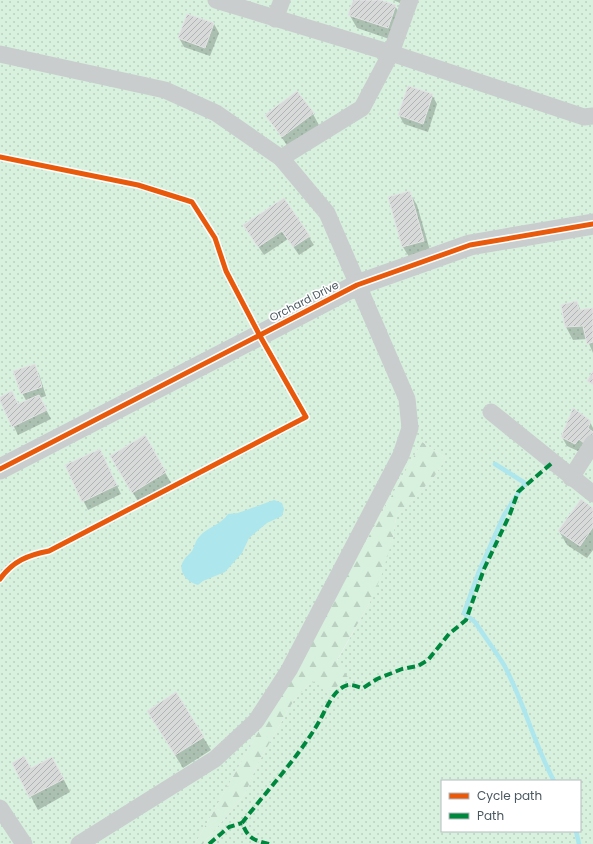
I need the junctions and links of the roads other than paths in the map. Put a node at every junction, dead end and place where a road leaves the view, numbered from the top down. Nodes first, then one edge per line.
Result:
1 (216, 0) edge
2 (282, 0) edge
3 (410, 0) edge
4 (275, 19) junction
5 (391, 53) junction
6 (0, 54) edge
7 (593, 116) edge
8 (281, 158) junction
9 (593, 224) edge
10 (357, 285) junction
11 (491, 412) dead end
12 (593, 442) edge
13 (0, 469) edge
14 (571, 478) junction
15 (593, 494) edge
16 (0, 808) edge
17 (24, 844) edge
18 (79, 844) edge

1 - 4 street
2 - 4 street
3 - 5 street
4 - 5 street
5 - 7 street
5 - 8 street
6 - 8 street
8 - 10 street
9 - 10 street, Orchard Drive
10 - 13 street, Orchard Drive
10 - 18 street
11 - 14 street
12 - 14 street
14 - 15 street
16 - 17 street

